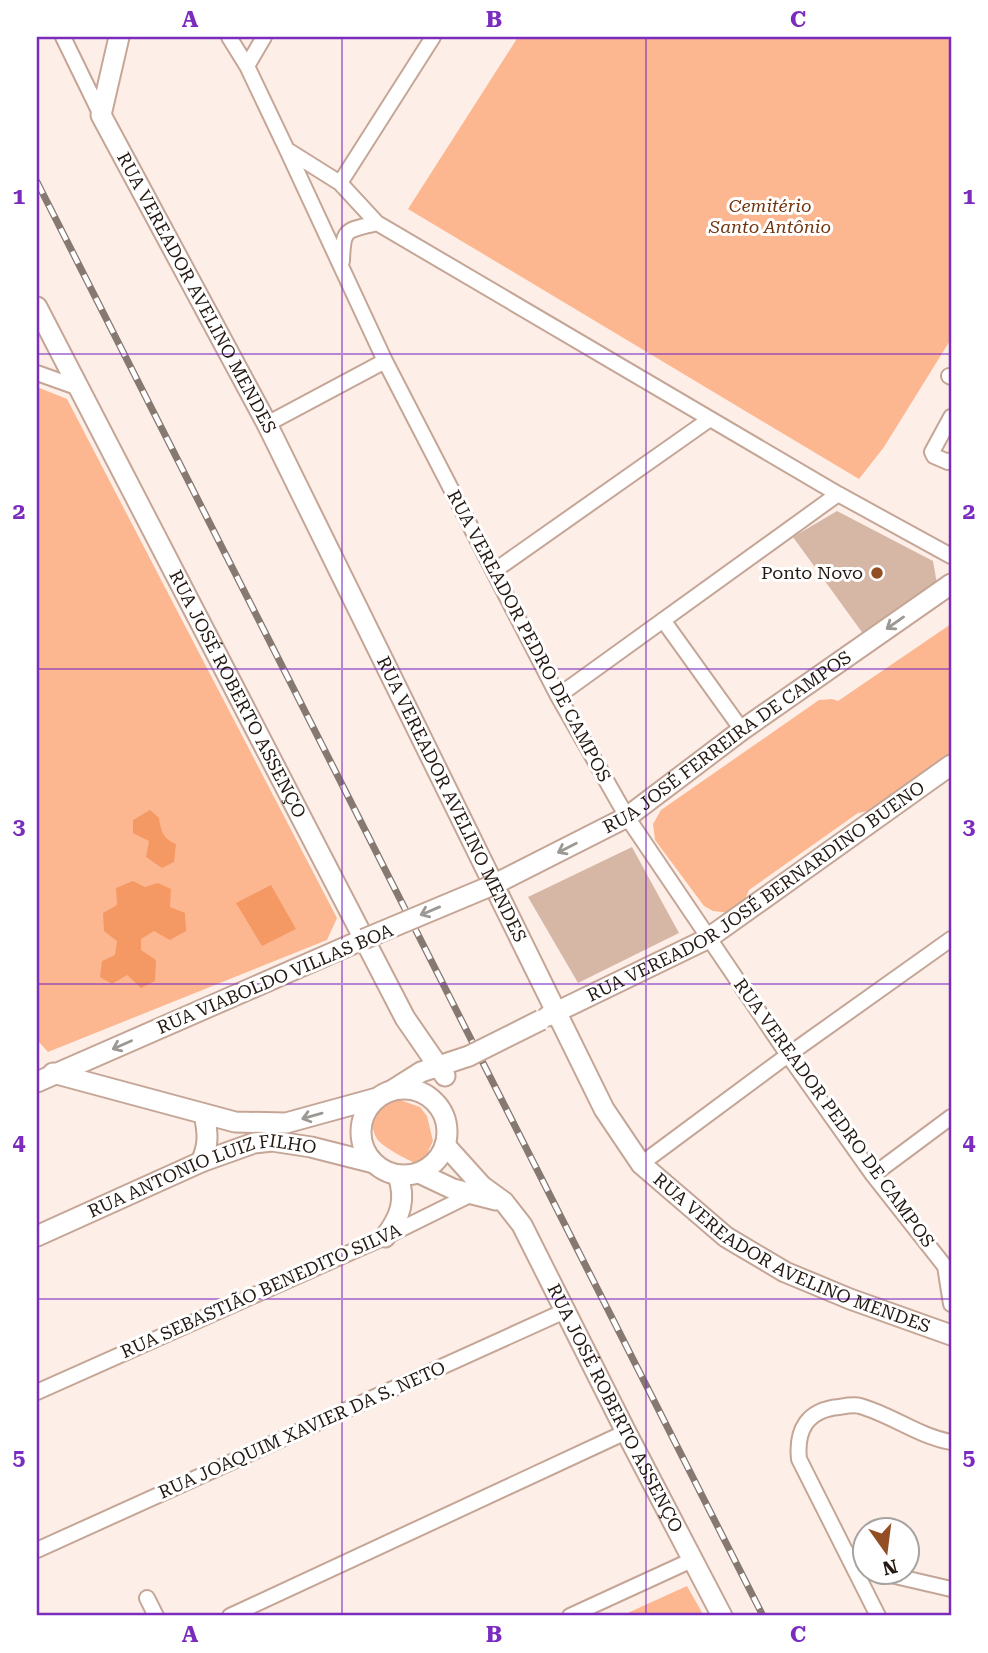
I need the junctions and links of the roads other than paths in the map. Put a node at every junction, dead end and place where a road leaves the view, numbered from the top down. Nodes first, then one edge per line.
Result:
1 (63, 37) edge
2 (119, 37) edge
3 (229, 37) edge
4 (264, 37) edge
5 (433, 37) edge
6 (247, 66) junction
7 (101, 115) junction
8 (287, 150) junction
9 (340, 183) junction
10 (377, 223) junction
11 (342, 266) junction
12 (37, 307) edge
13 (385, 361) junction
14 (37, 373) edge
15 (79, 388) junction
16 (951, 417) edge
17 (710, 419) junction
18 (267, 424) junction
19 (951, 460) edge
20 (838, 494) junction
21 (951, 556) edge
22 (494, 571) junction
23 (951, 584) edge
24 (663, 620) junction
25 (558, 696) junction
26 (741, 730) junction
27 (951, 765) edge
28 (626, 817) junction
29 (493, 885) junction
30 (364, 939) junction
31 (707, 939) junction
32 (951, 939) edge
33 (549, 1016) junction
34 (788, 1055) junction
35 (37, 1068) edge
36 (442, 1071) junction
37 (57, 1074) junction
38 (37, 1082) edge
39 (384, 1095) junction
40 (433, 1100) junction
41 (204, 1115) junction
42 (951, 1117) edge
43 (445, 1145) junction
44 (201, 1162) junction
45 (374, 1163) junction
46 (641, 1164) junction
47 (419, 1173) junction
48 (398, 1175) junction
49 (873, 1175) junction
50 (477, 1190) junction
51 (37, 1236) edge
52 (385, 1237) junction
53 (950, 1284) edge
54 (566, 1310) junction
55 (951, 1335) edge
56 (37, 1392) edge
57 (626, 1432) junction
58 (951, 1442) edge
59 (37, 1550) edge
60 (852, 1555) edge
61 (692, 1560) junction
62 (922, 1582) edge
63 (866, 1586) edge
64 (951, 1588) edge
65 (147, 1598) dead end
66 (156, 1616) edge
67 (230, 1616) edge
68 (570, 1616) edge
69 (722, 1616) edge
70 (878, 1616) edge

1 - 7 street
2 - 7 main road
3 - 6 street, RUA VEREADOR PEDRO DE CAMPOS
4 - 6 street
5 - 9 street
6 - 8 street, RUA VEREADOR PEDRO DE CAMPOS
7 - 18 main road, RUA VEREADOR AVELINO MENDES
8 - 9 street
8 - 11 street, RUA VEREADOR PEDRO DE CAMPOS
9 - 10 street
10 - 11 street
10 - 17 street
11 - 13 street, RUA VEREADOR PEDRO DE CAMPOS
12 - 15 main road, RUA JOSÉ ROBERTO ASSENÇO
13 - 18 street
13 - 22 street, RUA VEREADOR PEDRO DE CAMPOS
14 - 15 street
15 - 30 main road, RUA JOSÉ ROBERTO ASSENÇO
16 - 19 street
17 - 20 street
17 - 22 street
18 - 29 main road, RUA VEREADOR AVELINO MENDES
20 - 21 street
20 - 24 street
22 - 25 street, RUA VEREADOR PEDRO DE CAMPOS
23 -> 26 main road, RUA JOSÉ FERREIRA DE CAMPOS
24 - 25 street
24 - 26 street
25 - 28 street, RUA VEREADOR PEDRO DE CAMPOS
26 - 28 main road, RUA JOSÉ FERREIRA DE CAMPOS
27 - 31 main road, RUA VEREADOR JOSÉ BERNARDINO BUENO
28 -> 29 main road, RUA JOSÉ FERREIRA DE CAMPOS
28 - 31 street, RUA VEREADOR PEDRO DE CAMPOS
29 -> 30 main road, RUA VIABOLDO VILLAS BOA, bridge
29 - 33 main road, RUA VEREADOR AVELINO MENDES
30 - 36 main road, RUA JOSÉ ROBERTO ASSENÇO
30 -> 37 main road, RUA VIABOLDO VILLAS BOA
31 - 33 main road, RUA VEREADOR JOSÉ BERNARDINO BUENO
31 - 34 street, RUA VEREADOR PEDRO DE CAMPOS
32 - 34 street
33 - 36 main road, RUA VEREADOR JOSÉ BERNARDINO BUENO, bridge
33 - 46 main road, RUA VEREADOR AVELINO MENDES
34 - 46 street
34 - 49 street, RUA VEREADOR PEDRO DE CAMPOS
35 - 37 main road
36 - 39 main road, RUA VEREADOR JOSÉ BERNARDINO BUENO
36 - 40 main road
37 - 38 main road, RUA VIABOLDO VILLAS BOA
37 - 41 main road
39 - 40 main road
39 -> 41 main road
39 - 45 main road
40 - 43 main road
41 - 44 main road
42 - 49 street
43 - 47 main road
43 - 50 main road
44 - 45 main road, RUA ANTONIO LUIZ FILHO
44 - 51 main road, RUA ANTONIO LUIZ FILHO
45 - 48 main road
46 - 55 main road, RUA VEREADOR AVELINO MENDES
47 - 48 main road
47 - 50 main road, RUA JOSÉ ROBERTO ASSENÇO
48 - 52 main road
49 - 53 street, RUA VEREADOR PEDRO DE CAMPOS
50 - 52 street, RUA SEBASTIÃO BENEDITO SILVA
50 - 54 main road, RUA JOSÉ ROBERTO ASSENÇO
52 - 56 street, RUA SEBASTIÃO BENEDITO SILVA
54 - 57 main road, RUA JOSÉ ROBERTO ASSENÇO
54 - 59 street, RUA JOAQUIM XAVIER DA S. NETO
57 - 61 main road, RUA JOSÉ ROBERTO ASSENÇO
57 - 67 street
58 - 60 street
61 - 68 street
61 - 69 main road, RUA JOSÉ ROBERTO ASSENÇO
62 - 64 street
63 - 70 street
65 - 66 street

